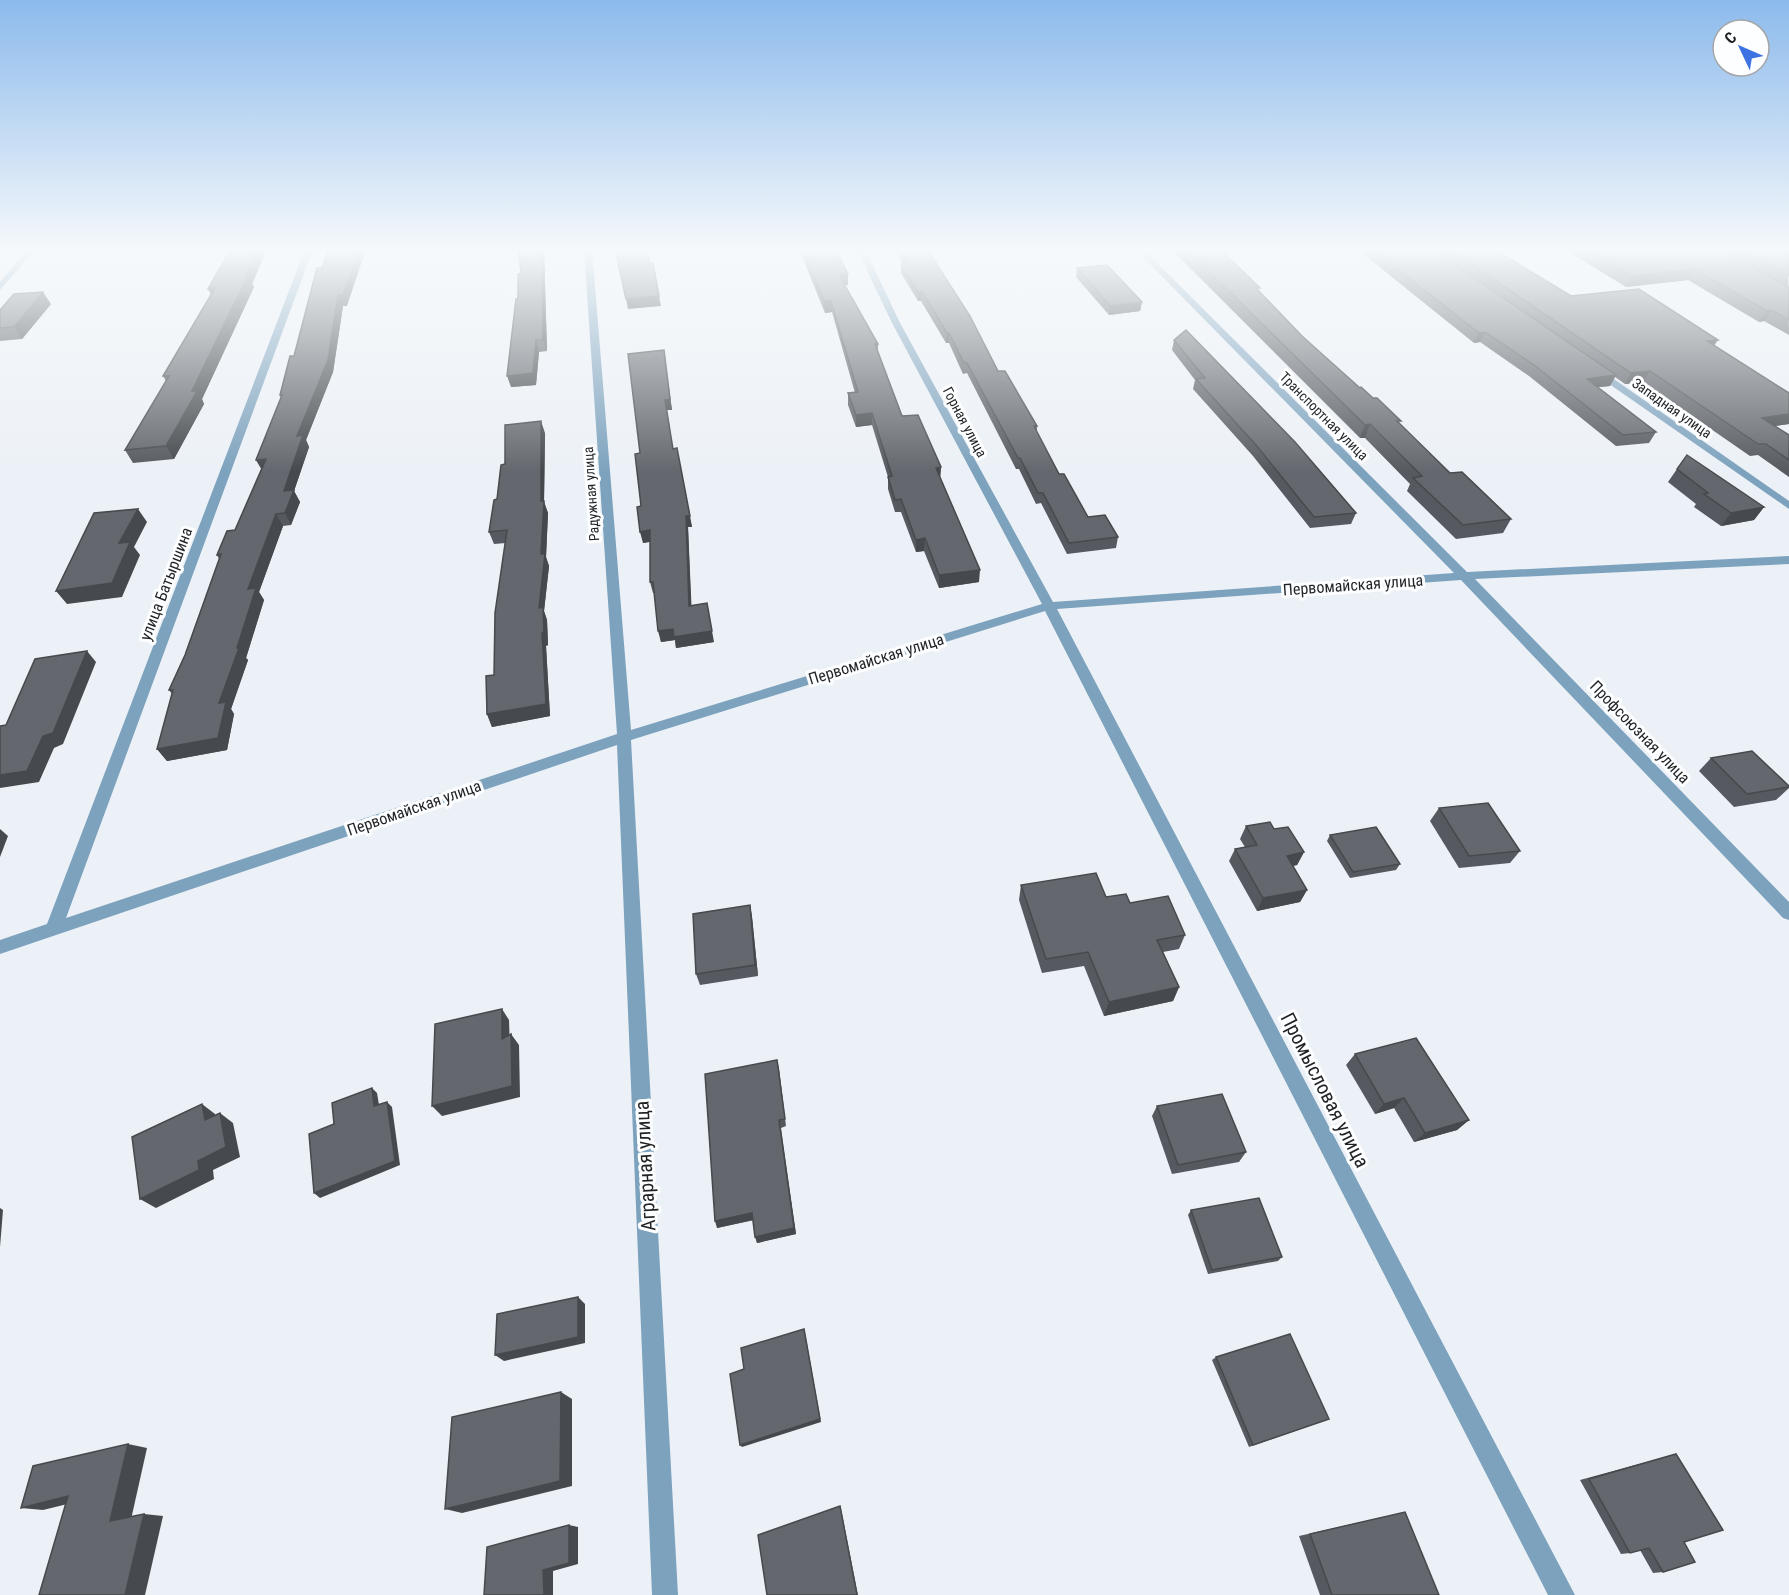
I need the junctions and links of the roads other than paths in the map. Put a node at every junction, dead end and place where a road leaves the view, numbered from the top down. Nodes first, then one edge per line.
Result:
1 (281, 323) edge
2 (593, 323) edge
3 (896, 323) edge
4 (1213, 323) edge
5 (1586, 364) edge
6 (1789, 506) edge
7 (1789, 560) edge
8 (1465, 576) junction
9 (1049, 606) junction
10 (624, 737) junction
11 (1789, 913) edge
12 (53, 931) junction
13 (0, 947) edge
14 (665, 1595) edge
15 (1562, 1595) edge

1 - 12 street, улица Батыршина
2 - 10 street, Радужная улица
3 - 9 street, Горная улица
4 - 8 street, Транспортная улица
5 - 6 street, Западная улица
7 - 8 street, Первомайская улица
8 - 9 street, Первомайская улица
8 - 11 street, Профсоюзная улица
9 - 10 street, Первомайская улица
9 - 15 street, Промысловая улица
10 - 12 street, Первомайская улица
10 - 14 street, Аграрная улица
12 - 13 street, Первомайская улица

